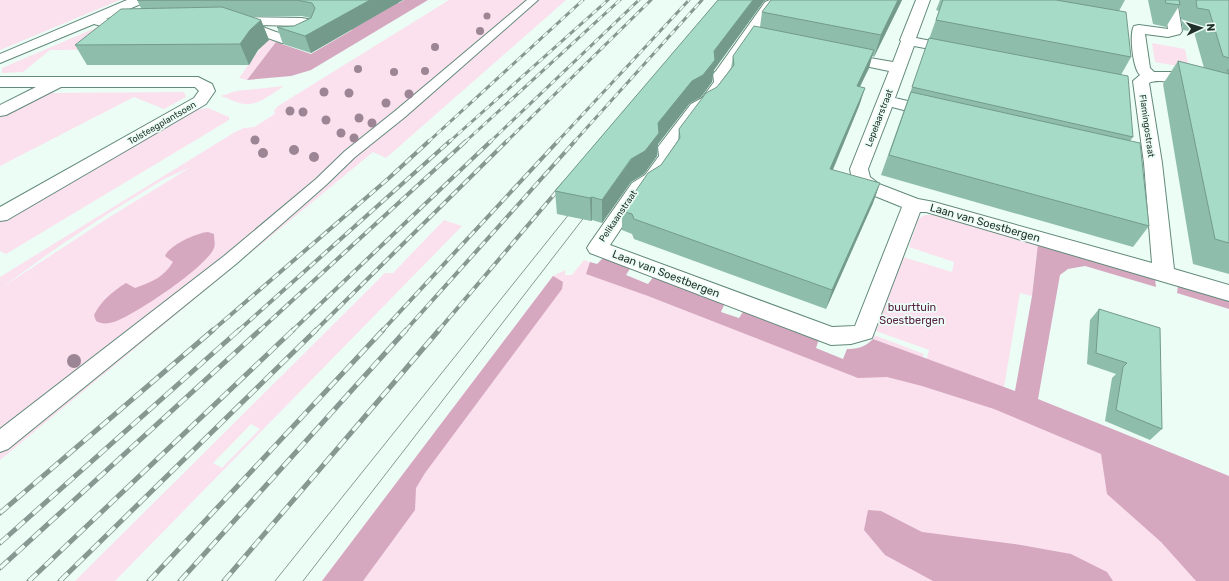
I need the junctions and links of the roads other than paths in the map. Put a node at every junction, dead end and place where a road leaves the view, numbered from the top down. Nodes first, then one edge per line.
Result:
1 (138, 0) edge
2 (533, 0) edge
3 (780, 0) edge
4 (922, 0) edge
5 (1170, 0) edge
6 (94, 19) junction
7 (216, 21) edge
8 (232, 21) edge
9 (145, 22) edge
10 (907, 40) junction
11 (969, 52) edge
12 (830, 54) edge
13 (0, 59) edge
14 (898, 68) junction
15 (0, 82) edge
16 (58, 82) junction
17 (1139, 82) junction
18 (1229, 92) edge
19 (886, 101) junction
20 (0, 111) edge
21 (947, 116) edge
22 (915, 205) junction
23 (0, 214) edge
24 (597, 248) joint
25 (1164, 274) junction
26 (1229, 293) edge
27 (0, 442) edge

1 - 6 street
2 - 27 lane
3 - 24 street, Pelikaanstraat
4 - 10 street, Lepelaarstraat
5 - 17 street, Flamingostraat
6 - 9 street
6 - 13 street
7 - 8 street
10 - 11 street
10 - 14 street, Lepelaarstraat
12 - 14 street
14 - 19 street, Lepelaarstraat
15 - 16 street, Tolsteegplantsoen
16 - 20 street, Tolsteegplantsoen
16 - 23 street, Tolsteegplantsoen
17 - 18 street
17 - 25 street, Flamingostraat
19 - 21 street
19 - 22 street, Lepelaarstraat
22 - 24 street, Laan van Soestbergen
22 - 25 street, Laan van Soestbergen
25 - 26 street, Laan van Soestbergen

